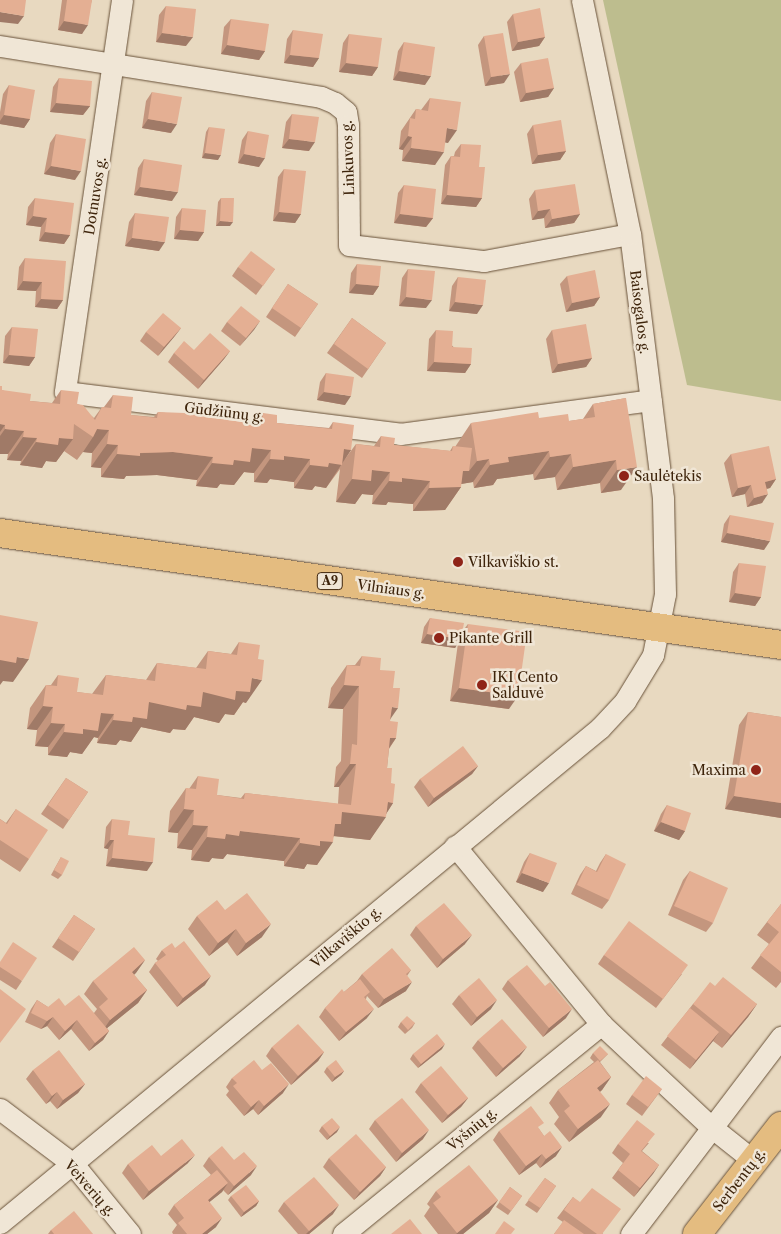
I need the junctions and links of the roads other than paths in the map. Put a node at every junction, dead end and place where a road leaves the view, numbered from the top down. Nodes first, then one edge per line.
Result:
1 (122, 0) edge
2 (582, 0) edge
3 (0, 46) edge
4 (114, 62) junction
5 (630, 234) junction
6 (65, 392) joint
7 (651, 400) junction
8 (0, 533) edge
9 (660, 627) junction
10 (781, 645) edge
11 (455, 846) junction
12 (601, 1024) junction
13 (781, 1038) edge
14 (0, 1109) edge
15 (710, 1126) junction
16 (781, 1126) edge
17 (754, 1161) junction
18 (74, 1164) junction
19 (0, 1223) edge
20 (130, 1234) edge
21 (343, 1234) edge
22 (631, 1234) edge
23 (697, 1234) edge

1 - 4 street, Dotnuvos g.
2 - 5 street, Baisogalos g.
3 - 4 street, Linkuvos g.
4 - 5 street, Linkuvos g.
4 - 6 street, Dotnuvos g.
5 - 7 street, Baisogalos g.
6 - 7 street, Gūdžiūnų g.
7 - 9 street, Baisogalos g.
8 - 9 main road, Vilniaus g. / A9
9 - 10 main road, Vilniaus g. / A9
9 - 11 street, Vilkaviškio g.
11 - 12 street
11 - 18 street, Vilkaviškio g.
12 - 15 street
12 - 21 street, Vyšnių g.
13 - 15 street
14 - 18 street, Veiverių g.
15 - 17 street
15 - 22 street
16 - 17 main road, Serbentų g.
17 - 23 main road, Serbentų g.
18 - 19 street, Vilkaviškio g.
18 - 20 street, Veiverių g.

